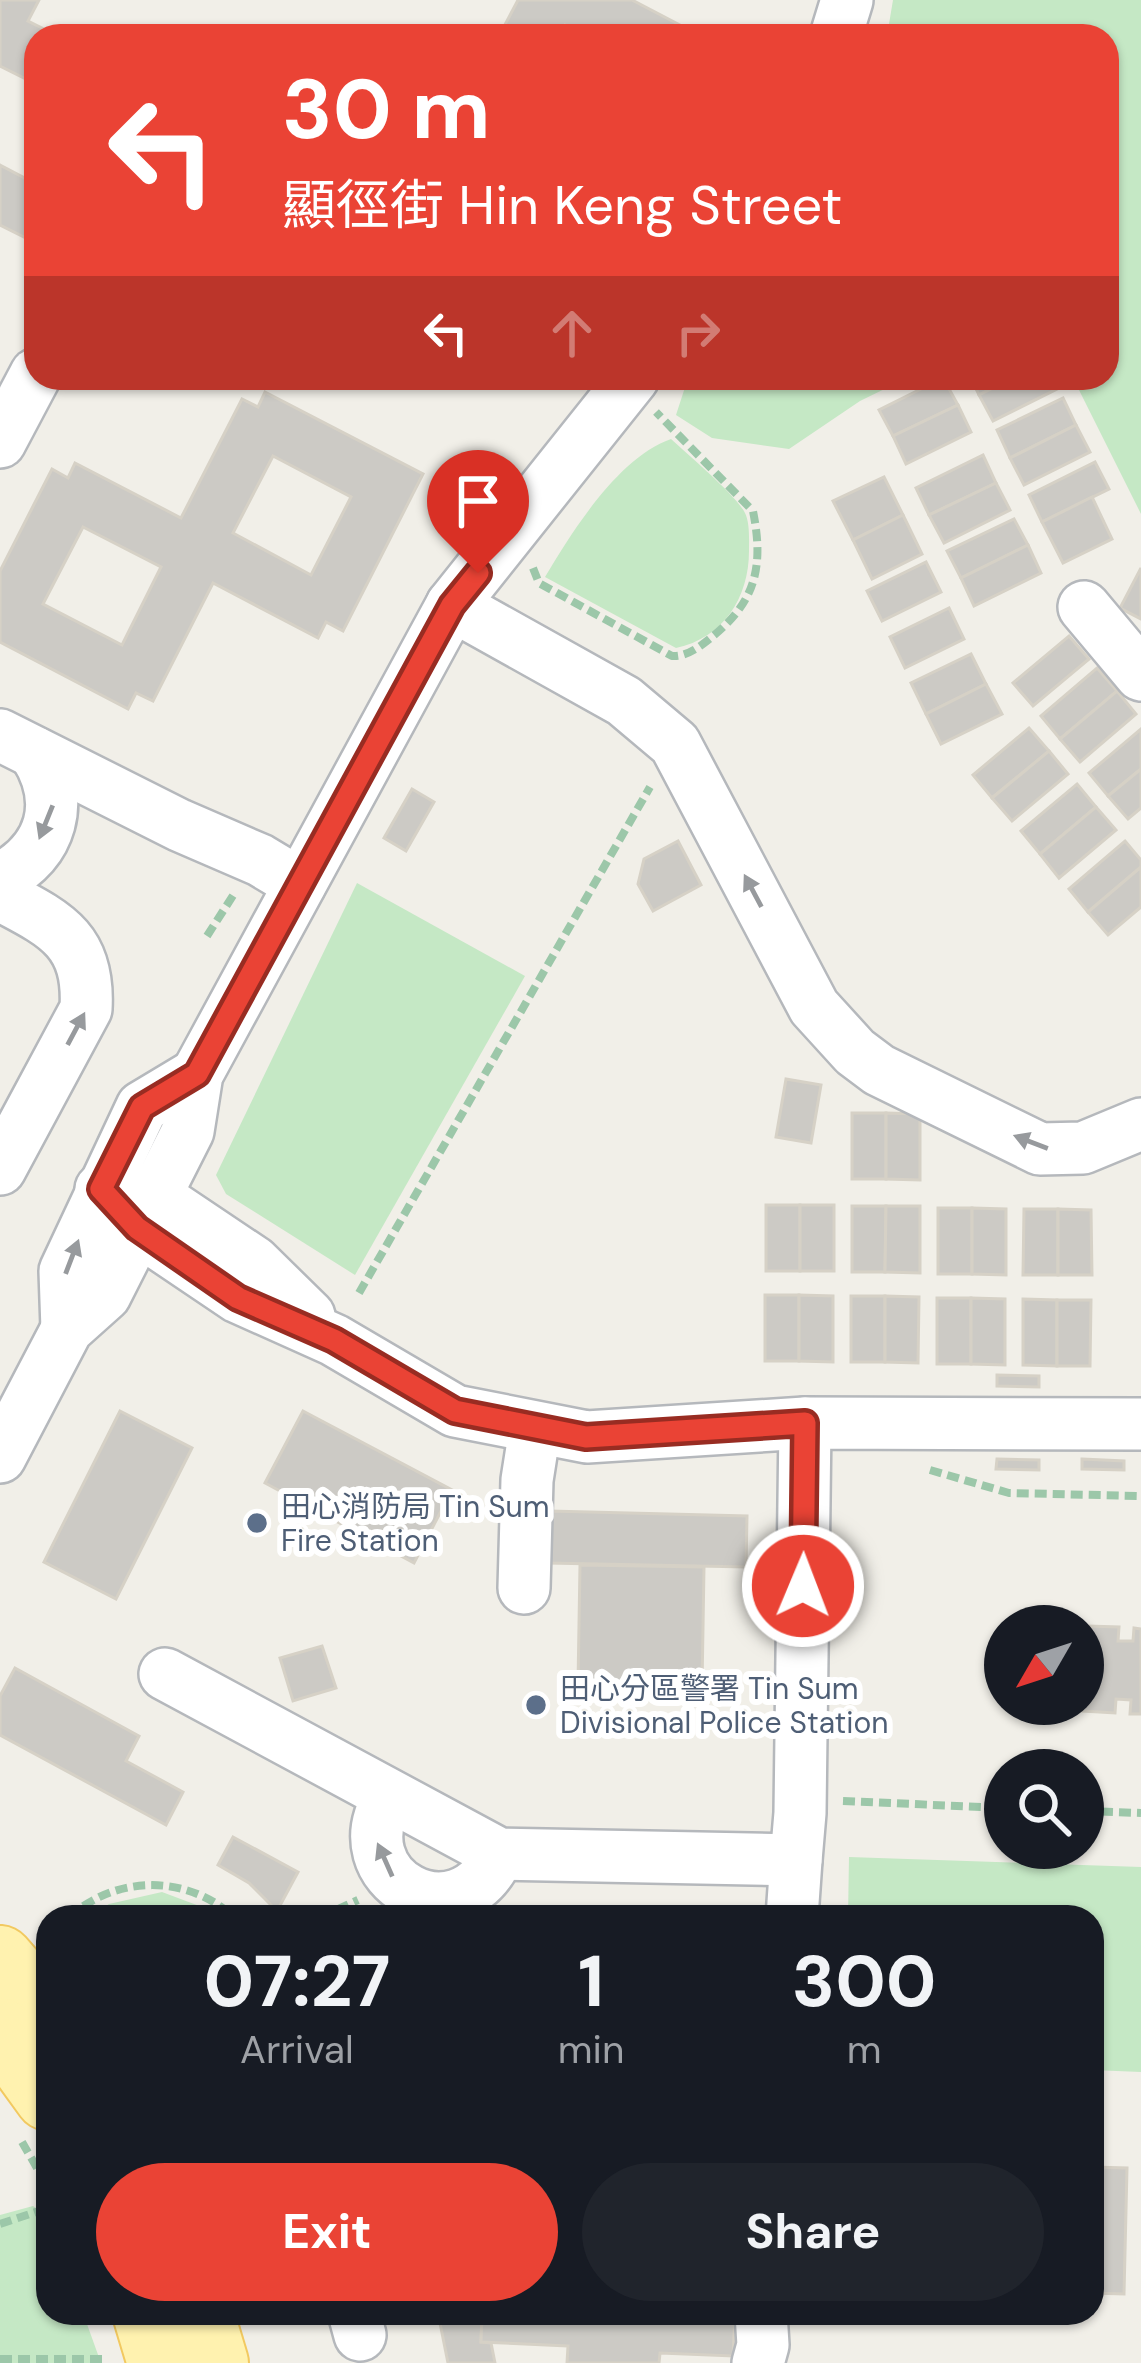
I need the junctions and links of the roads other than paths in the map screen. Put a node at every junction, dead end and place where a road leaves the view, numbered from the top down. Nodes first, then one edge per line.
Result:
1 (28, 390) edge
2 (642, 392) edge
3 (0, 442) edge
4 (452, 605) junction
5 (1084, 607) dead end
6 (1141, 675) edge
7 (18, 744) edge
8 (0, 879) edge
9 (300, 884) junction
10 (0, 895) edge
11 (197, 1074) junction
12 (18, 1097) edge
13 (1141, 1124) edge
14 (0, 1169) edge
15 (101, 1189) junction
16 (145, 1212) junction
17 (67, 1329) junction
18 (805, 1423) junction
19 (1141, 1424) edge
20 (535, 1429) junction
21 (0, 1457) edge
22 (524, 1588) dead end
23 (166, 1674) dead end
24 (390, 1796) junction
25 (499, 1854) junction
26 (796, 1860) junction
27 (792, 1905) edge
28 (0, 1959) edge
29 (36, 2000) edge
30 (0, 2031) edge
31 (30, 2112) edge
32 (204, 2325) edge
33 (762, 2325) edge
34 (215, 2363) edge
35 (758, 2363) edge

1 - 3 street
2 - 4 street
4 - 9 street
13 -> 4 street
5 - 6 street
7 -> 8 street
7 - 9 street
9 - 11 street
12 -> 10 street
11 - 15 street
11 - 16 street
12 - 14 street
15 - 16 street
17 -> 15 street
16 - 17 street
16 - 20 street
17 - 21 street
18 - 19 street
18 - 20 street
18 - 26 street
20 - 22 street
23 - 24 street
24 - 25 street
25 -> 24 street
25 - 26 street
26 - 27 street
28 - 29 main road
30 - 31 main road
32 - 34 main road
33 - 35 street

